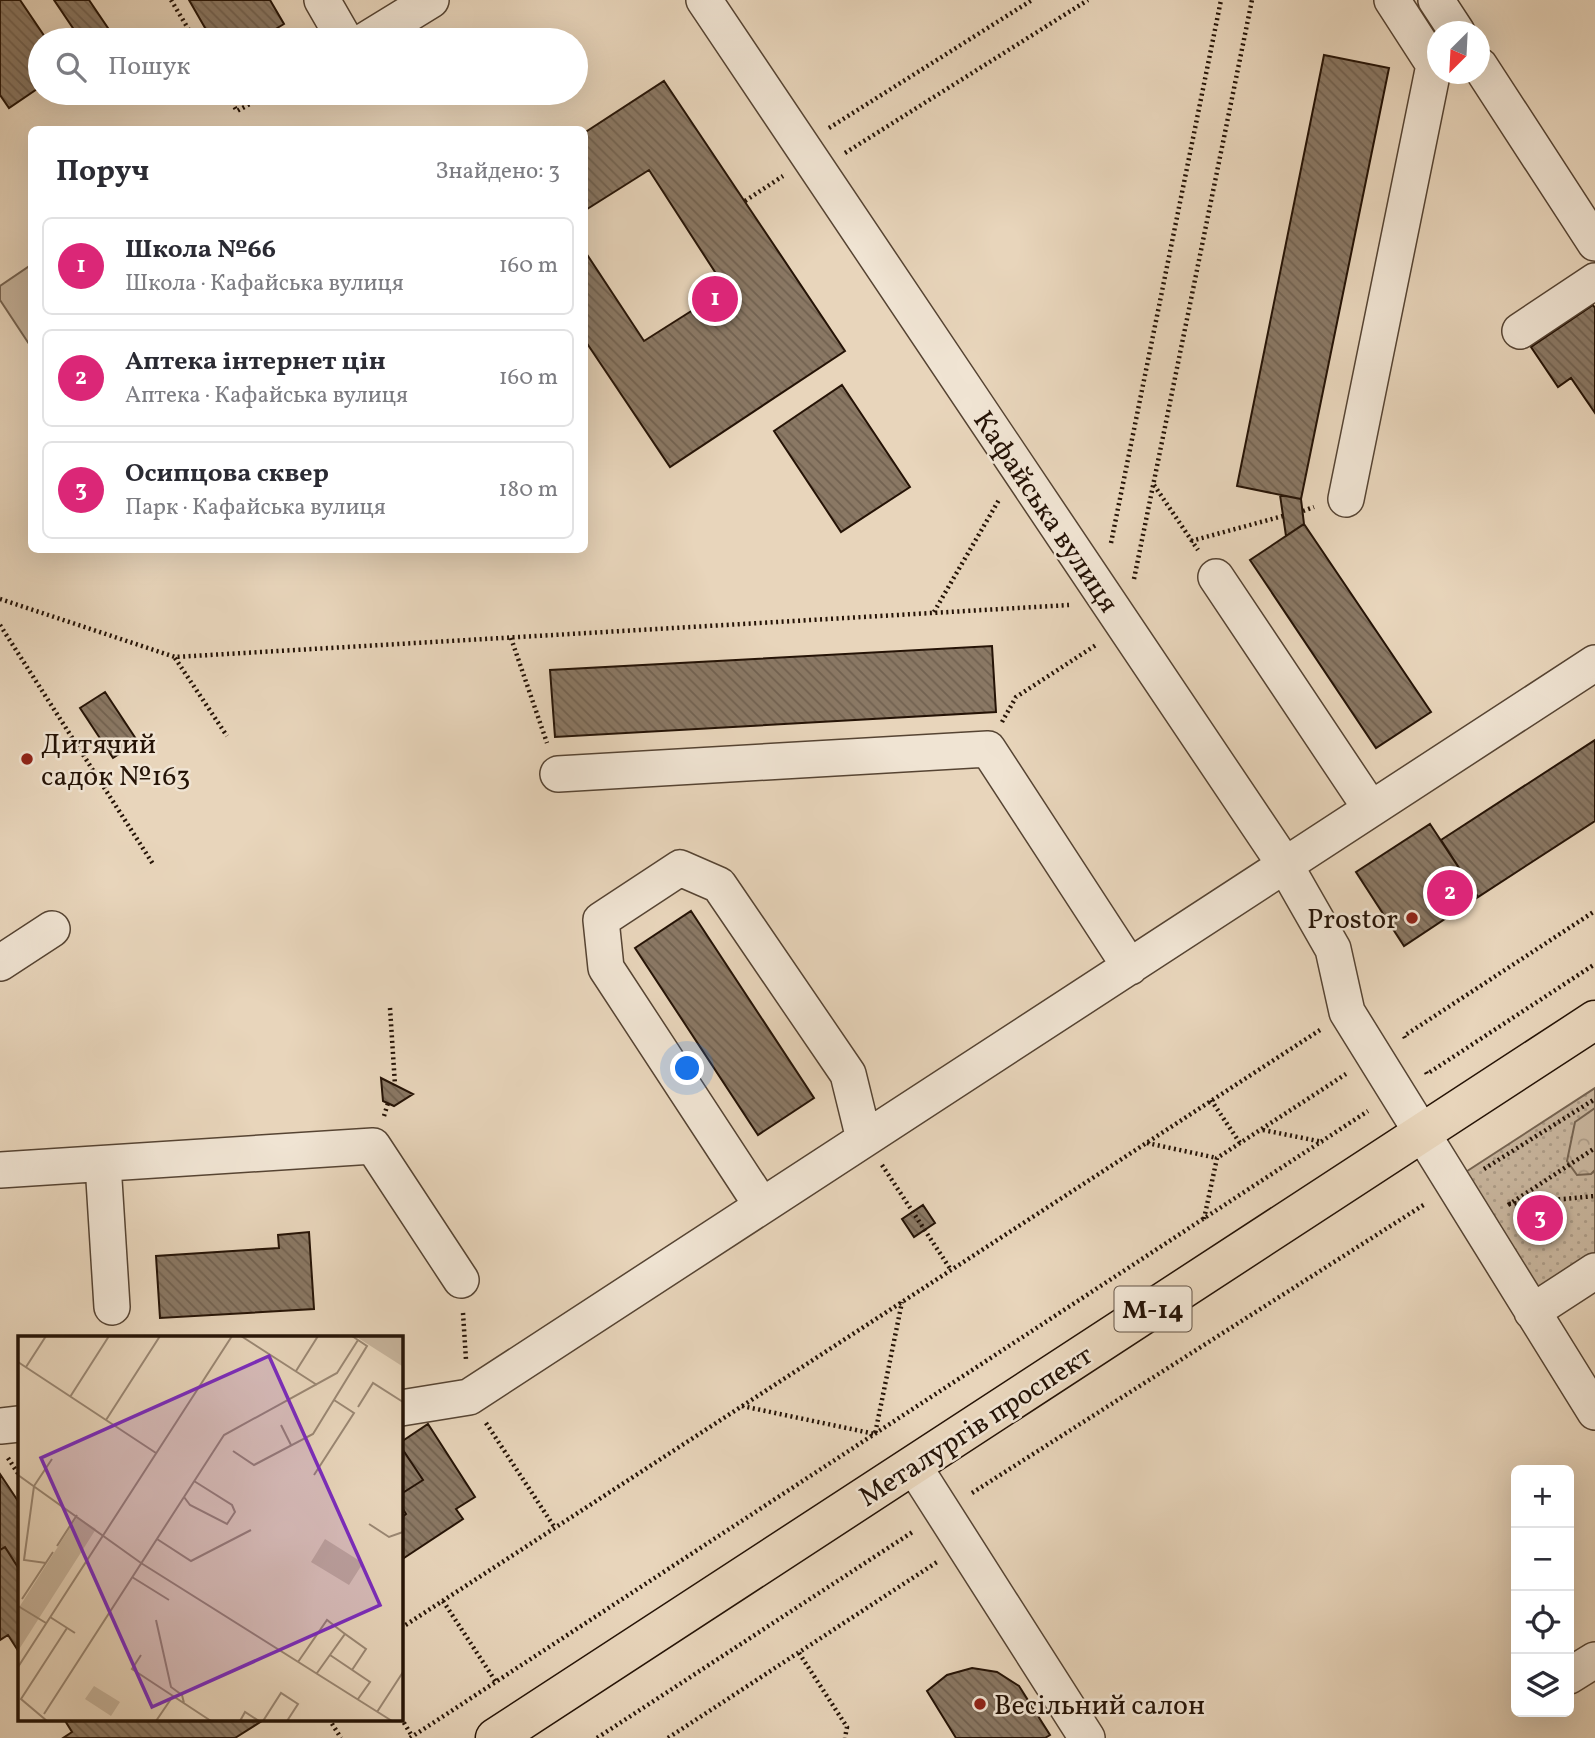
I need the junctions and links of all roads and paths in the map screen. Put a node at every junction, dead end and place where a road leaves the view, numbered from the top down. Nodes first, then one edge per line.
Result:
1 (172, 0) edge
2 (323, 0) edge
3 (432, 0) edge
4 (1032, 0) edge
5 (1088, 0) edge
6 (1221, 0) edge
7 (1252, 0) edge
8 (1392, 0) edge
9 (706, 3) edge
10 (188, 28) edge
11 (338, 28) edge
12 (386, 28) edge
13 (1490, 83) edge
14 (233, 105) edge
15 (248, 105) edge
16 (810, 158) junction
17 (745, 201) dead end
18 (1595, 243) edge
19 (1595, 281) edge
20 (1520, 331) dead end
21 (1018, 467) junction
22 (1153, 484) junction
23 (1346, 499) dead end
24 (1283, 516) dead end
25 (1191, 541) junction
26 (1216, 577) joint
27 (0, 599) edge
28 (1111, 607) junction
29 (934, 613) junction
30 (0, 625) edge
31 (511, 638) junction
32 (175, 657) junction
33 (1595, 663) edge
34 (1005, 718) dead end
35 (539, 719) dead end
36 (227, 736) dead end
37 (558, 774) dead end
38 (1371, 808) junction
39 (153, 863) dead end
40 (1285, 865) junction
41 (1595, 911) edge
42 (52, 929) dead end
43 (0, 963) edge
44 (1595, 964) edge
45 (1130, 967) junction
46 (390, 1008) dead end
47 (1595, 1020) edge
48 (1317, 1032) dead end
49 (1404, 1036) dead end
50 (1346, 1074) dead end
51 (1427, 1074) dead end
52 (395, 1085) dead end
53 (1595, 1099) edge
54 (1211, 1100) junction
55 (1369, 1112) dead end
56 (1262, 1129) junction
57 (1421, 1133) junction
58 (864, 1139) junction
59 (1323, 1142) junction
60 (1147, 1143) junction
61 (1240, 1143) junction
62 (1595, 1148) edge
63 (1217, 1158) junction
64 (103, 1164) junction
65 (1484, 1169) dead end
66 (0, 1170) edge
67 (1595, 1196) edge
68 (1425, 1204) dead end
69 (762, 1206) junction
70 (1204, 1220) junction
71 (951, 1270) junction
72 (1595, 1271) edge
73 (461, 1280) joint
74 (902, 1302) junction
75 (112, 1307) dead end
76 (1532, 1312) junction
77 (469, 1397) junction
78 (741, 1406) junction
79 (402, 1408) edge
80 (1595, 1412) edge
81 (18, 1424) edge
82 (0, 1426) edge
83 (875, 1434) junction
84 (913, 1465) junction
85 (931, 1520) junction
86 (555, 1528) junction
87 (940, 1561) dead end
88 (443, 1601) junction
89 (402, 1627) edge
90 (799, 1653) junction
91 (1595, 1660) edge
92 (1574, 1673) edge
93 (496, 1682) junction
94 (330, 1720) edge
95 (402, 1720) edge
96 (411, 1737) edge
97 (341, 1738) edge
98 (495, 1738) edge
99 (597, 1738) edge
100 (668, 1738) edge
101 (845, 1738) edge
102 (1087, 1738) edge

1 - 10 path
2 - 11 street
3 - 12 street
4 - 16 path
5 - 16 path
6 - 28 path
7 - 22 path
8 - 23 street
9 - 16 street, Кафайська вулиця
13 - 18 street
14 - 15 path
16 - 17 path
16 - 21 street, Кафайська вулиця
19 - 20 street
21 - 28 street, Кафайська вулиця
21 - 29 path
22 - 25 path
22 - 28 path
24 - 25 path
25 - 26 path
26 - 38 street
27 - 32 path
28 - 29 path
28 - 34 path
28 - 40 street, Кафайська вулиця
29 - 31 path
30 - 39 path
31 - 32 path
31 - 35 path
32 - 36 path
33 - 38 street
37 - 45 street
38 - 40 street
40 - 45 street
40 - 57 street, Кафайська вулиця
41 - 49 path
42 - 43 street
44 - 51 path
45 - 58 street
46 - 52 path
47 - 57 highway, Металургів проспект / М-14
48 - 54 path
50 - 56 path
53 - 65 path
54 - 60 path
54 - 61 path
55 - 59 path
56 - 59 path
56 - 61 path
57 - 76 street
57 - 84 highway, Металургів проспект / М-14
58 - 69 street
58 - 69 street
58 - 71 path
59 - 70 path
60 - 63 path
60 - 71 path
61 - 63 path
62 - 67 path
63 - 70 path
64 - 66 street
64 - 73 street
64 - 75 street
68 - 85 path
69 - 77 street
70 - 83 path
71 - 74 path
72 - 76 street
73 - 77 path
74 - 78 path
74 - 83 path
76 - 80 street
77 - 79 street
77 - 86 path
78 - 83 path
78 - 86 path
81 - 82 street
83 - 93 path
84 - 85 street
84 - 98 highway, Металургів проспект / М-14
85 - 99 path
85 - 102 street
86 - 88 path
87 - 90 path
88 - 89 path
88 - 93 path
90 - 100 path
90 - 101 path
91 - 92 street
93 - 96 path
94 - 97 path
95 - 96 path

